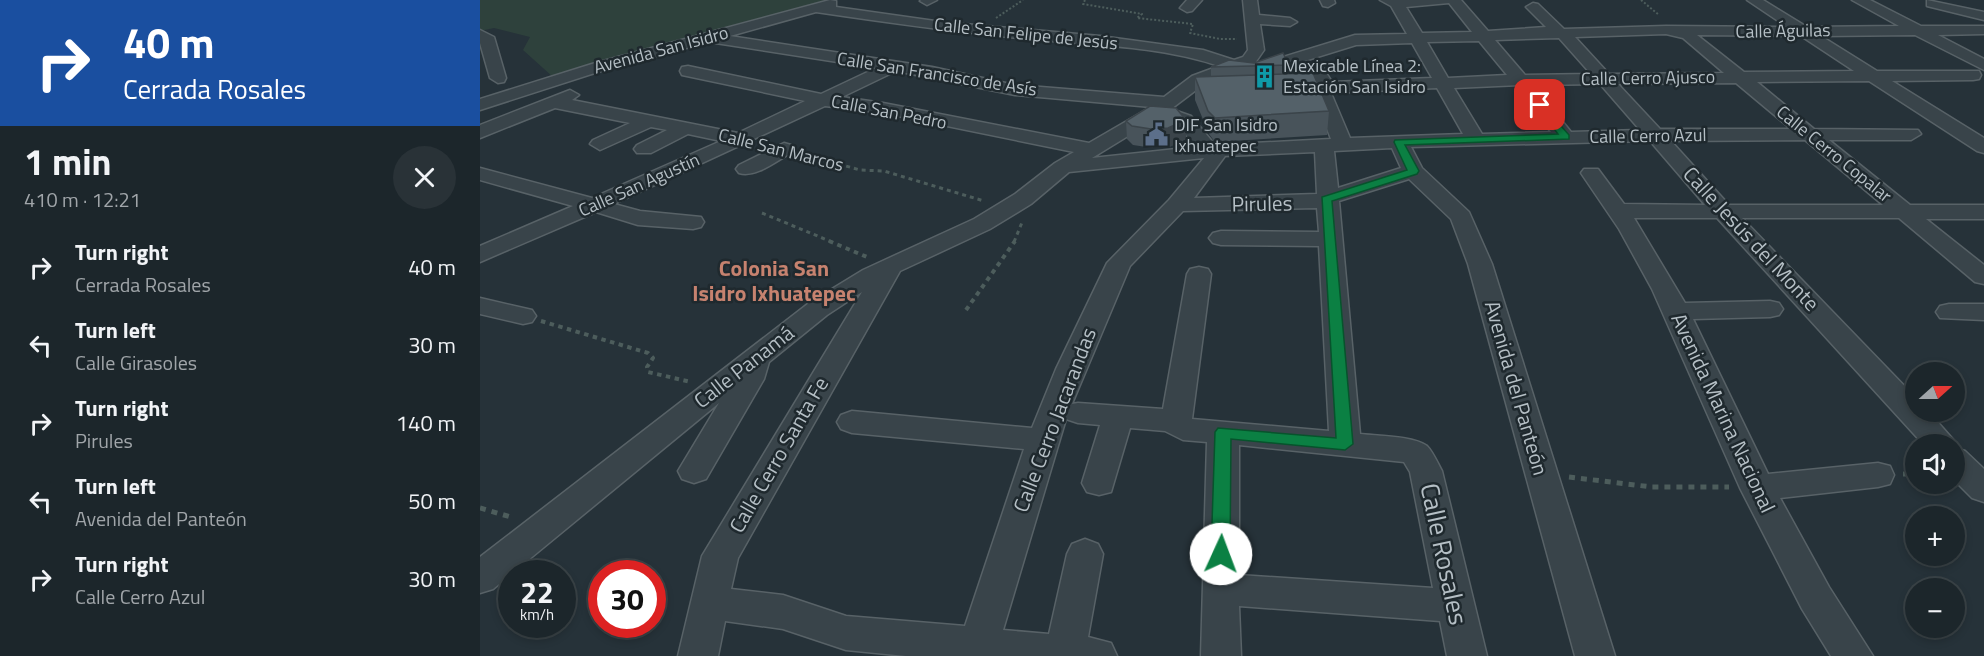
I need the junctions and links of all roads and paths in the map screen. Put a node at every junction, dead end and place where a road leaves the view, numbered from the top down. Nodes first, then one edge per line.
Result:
1 (844, 0) edge
2 (1023, 0) edge
3 (1085, 0) edge
4 (1250, 0) edge
5 (1445, 0) edge
6 (1454, 0) edge
7 (1641, 0) edge
8 (1754, 0) edge
9 (1859, 0) edge
10 (1393, 1) edge
11 (1932, 3) dead end
12 (1533, 7) dead end
13 (815, 8) junction
14 (1659, 15) joint
15 (1252, 19) junction
16 (1290, 22) dead end
17 (1982, 25) edge
18 (978, 29) junction
19 (1920, 30) junction
20 (1680, 31) junction
21 (1803, 32) junction
22 (1573, 33) junction
23 (480, 35) edge
24 (1516, 35) junction
25 (1485, 36) junction
26 (708, 37) junction
27 (1416, 38) junction
28 (1256, 39) junction
29 (1307, 55) junction
30 (894, 66) junction
31 (1228, 66) junction
32 (599, 69) junction
33 (1979, 70) edge
34 (688, 71) dead end
35 (642, 73) dead end
36 (1737, 76) junction
37 (1872, 76) junction
38 (498, 78) dead end
39 (1604, 78) junction
40 (1443, 82) junction
41 (1322, 84) junction
42 (1524, 84) junction
43 (1263, 90) edge
44 (1215, 92) edge
45 (823, 100) junction
46 (553, 102) junction
47 (1168, 102) junction
48 (480, 105) edge
49 (649, 121) junction
50 (686, 128) junction
51 (480, 132) edge
52 (1911, 134) dead end
53 (1962, 134) junction
54 (1984, 134) edge
55 (1656, 135) junction
56 (1811, 135) junction
57 (1565, 137) junction
58 (741, 139) junction
59 (1476, 140) junction
60 (1399, 142) junction
61 (600, 144) dead end
62 (1334, 145) junction
63 (1984, 147) edge
64 (644, 149) dead end
65 (784, 149) joint
66 (1091, 149) junction
67 (1211, 151) junction
68 (1062, 167) junction
69 (746, 169) dead end
70 (1413, 171) junction
71 (1591, 173) dead end
72 (480, 174) edge
73 (1326, 200) junction
74 (1015, 203) junction
75 (1177, 205) junction
76 (599, 207) junction
77 (1620, 211) junction
78 (1724, 212) junction
79 (1905, 212) junction
80 (1984, 212) edge
81 (762, 213) dead end
82 (693, 222) dead end
83 (1221, 238) dead end
84 (1330, 239) junction
85 (480, 256) edge
86 (890, 267) junction
87 (1199, 274) dead end
88 (1984, 277) edge
89 (480, 306) edge
90 (1770, 309) dead end
91 (966, 310) dead end
92 (1675, 311) junction
93 (1949, 312) dead end
94 (1984, 312) edge
95 (524, 316) joint
96 (754, 358) junction
97 (717, 388) junction
98 (1078, 413) dead end
99 (1118, 417) junction
100 (1176, 421) junction
101 (852, 422) dead end
102 (1223, 432) junction
103 (1932, 434) edge
104 (1043, 440) junction
105 (1345, 444) junction
106 (1965, 470) edge
107 (694, 471) dead end
108 (1541, 474) junction
109 (1878, 475) dead end
110 (1099, 483) dead end
111 (1757, 488) junction
112 (1984, 489) edge
113 (1085, 554) dead end
114 (480, 578) edge
115 (1220, 589) junction
116 (711, 603) junction
117 (1457, 606) junction
118 (977, 651) edge
119 (1075, 655) edge
120 (698, 656) edge
121 (1221, 656) edge
122 (1467, 656) edge
123 (1595, 656) edge
124 (1853, 656) edge

1 - 13 street, Avenida San Isidro
2 - 18 path
3 - 28 path
4 - 15 street
5 - 10 street
6 - 25 street
7 - 14 path
8 - 21 street
9 - 19 street
10 - 27 street
11 - 17 street
12 - 24 street
13 - 18 street, Calle San Felipe de Jesús
13 - 26 street, Avenida San Isidro
14 - 20 street, Calle Cerro Copalar
15 - 16 street
15 - 28 street
17 - 19 street, Calle Águilas
18 - 31 street, Calle San Felipe de Jesús
19 - 21 street, Calle Águilas
19 - 33 street
20 - 21 street, Calle Águilas
20 - 22 street, Calle Águilas
20 - 36 street, Calle Cerro Copalar
21 - 37 street
22 - 24 street, Calle Águilas
22 - 39 street, Calle Jesús del Monte
23 - 38 street
24 - 25 street, Calle Águilas
25 - 27 street, Calle Águilas
25 - 42 street
26 - 30 street, Calle San Francisco de Asís
26 - 32 street, Avenida San Isidro
27 - 29 street, Calle Águilas
27 - 40 street
28 - 31 street
29 - 31 street, Calle Águilas
29 - 41 street
30 - 45 street, Calle San Agustín
30 - 47 street, Calle San Francisco de Asís
31 - 47 street
32 - 35 street
32 - 46 street
32 - 48 street, Avenida San Isidro
33 - 37 street, Calle Cerro Ajusco
34 - 45 street, Calle San Pedro
36 - 37 street, Calle Cerro Ajusco
36 - 39 street, Calle Cerro Ajusco
36 - 56 street, Calle Cerro Copalar
37 - 53 street
39 - 42 street, Calle Cerro Ajusco
39 - 55 street, Calle Jesús del Monte
40 - 41 street, Calle Cerro Ajusco
40 - 42 street, Calle Cerro Ajusco
40 - 59 street
41 - 43 street, Calle Cerro Ajusco
41 - 62 street
42 - 57 street
44 - 47 street
45 - 58 street, Calle San Agustín
45 - 66 street, Calle San Pedro
46 - 49 street, Calle San Marcos
46 - 51 street
47 - 66 street, Calle Panamá
47 - 67 street
49 - 50 street, Calle San Marcos
49 - 61 street
50 - 58 street, Calle San Marcos
50 - 64 street
52 - 56 street, Calle Cerro Azul
53 - 54 street
53 - 63 street
55 - 56 street, Calle Cerro Azul
55 - 57 street, Calle Cerro Azul
55 - 78 street, Calle Jesús del Monte
56 - 79 street, Calle Cerro Copalar
57 - 59 street, Calle Cerro Azul
58 - 76 street, Calle San Agustín
59 - 60 street, Calle Cerro Azul
60 - 62 street, Calle Cerro Azul
60 - 70 street, Avenida del Panteón
62 - 67 street, Calle Cerro Azul
62 - 73 street
65 - 69 street
65 - 74 path, Calle San Marcos
66 - 68 street, Calle Panamá
67 - 68 street, Calle Cerro Azul
67 - 75 street, Calle Cerro Jacarandas
68 - 74 street, Calle Panamá
70 - 73 street, Pirules
70 - 108 street, Avenida del Panteón
71 - 77 street, Avenida Marina Nacional
72 - 76 street
73 - 75 street, Pirules
73 - 84 street
74 - 86 street, Calle Panamá
74 - 91 path
75 - 104 street, Calle Cerro Jacarandas
76 - 82 street
76 - 85 street, Calle San Agustín
77 - 78 street
77 - 92 street, Avenida Marina Nacional
78 - 79 street
78 - 103 street, Calle Jesús del Monte
79 - 80 street
79 - 88 street, Calle Cerro Copalar
81 - 86 path
83 - 84 street
84 - 105 street
86 - 96 street, Calle Panamá
86 - 116 street, Calle Cerro Santa Fe
87 - 100 street
89 - 95 street
90 - 92 street
92 - 111 street, Avenida Marina Nacional
93 - 94 street
95 - 97 path
96 - 97 street, Calle Panamá
96 - 107 street
97 - 114 street, Calle Panamá
98 - 99 street
99 - 100 street
99 - 110 street
100 - 102 street
101 - 104 street
102 - 105 street
102 - 115 street
104 - 118 street, Calle Cerro Jacarandas
105 - 117 street, Calle Rosales
106 - 112 street
108 - 111 path
108 - 123 street, Avenida del Panteón
109 - 111 street
111 - 124 street, Avenida Marina Nacional
113 - 119 street
115 - 117 street
115 - 121 street
116 - 118 street
116 - 120 street, Calle Cerro Santa Fe
117 - 122 street, Calle Rosales
118 - 119 street

